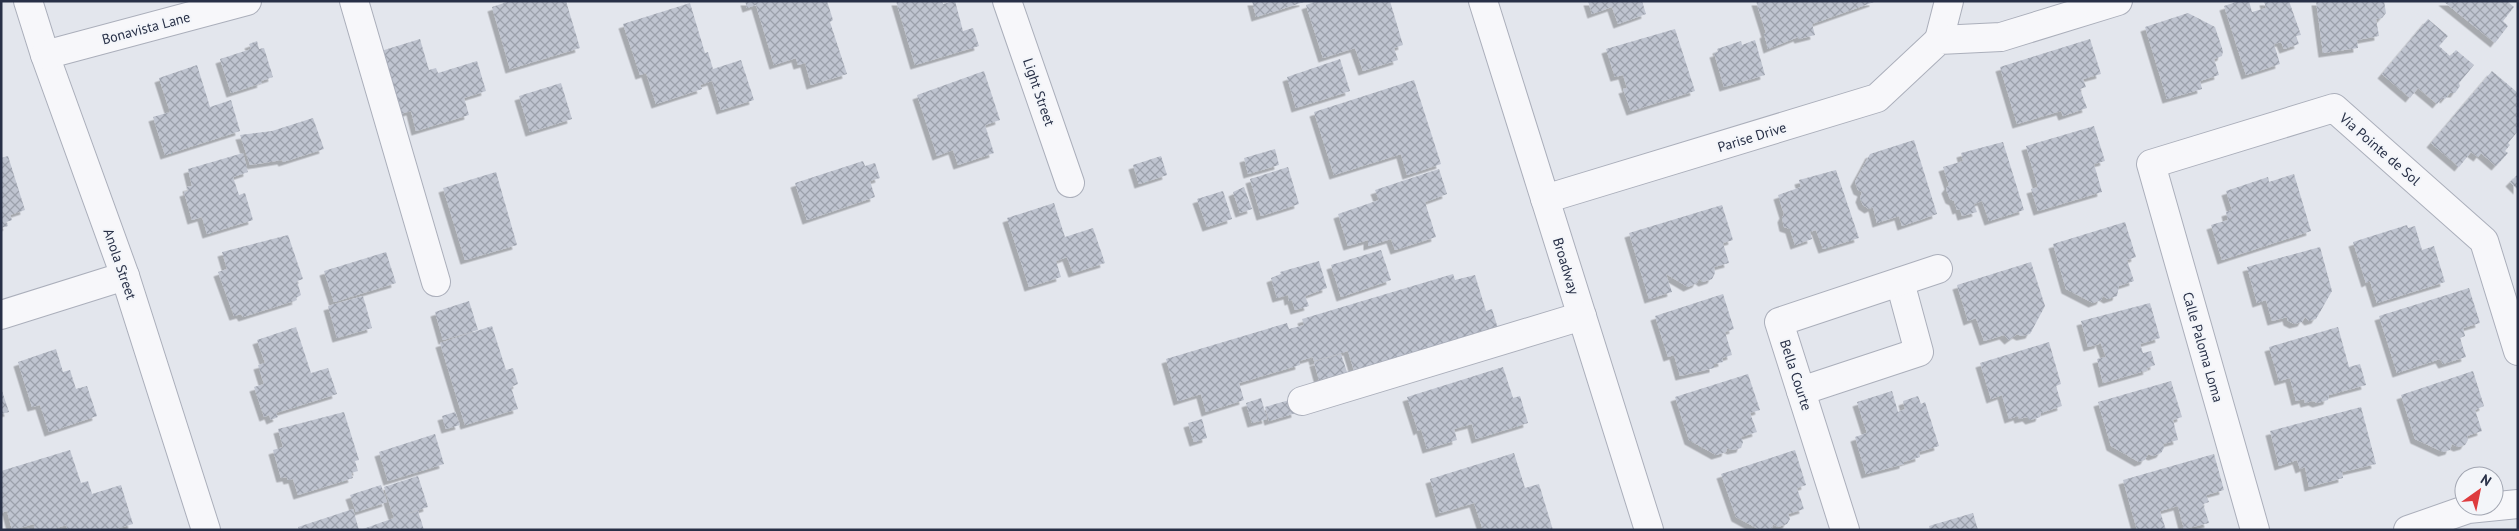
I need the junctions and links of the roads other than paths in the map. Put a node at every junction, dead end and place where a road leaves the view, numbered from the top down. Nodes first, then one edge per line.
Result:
1 (28, 1) edge
2 (247, 1) edge
3 (354, 1) edge
4 (1007, 1) edge
5 (1483, 1) edge
6 (1949, 1) edge
7 (2118, 1) edge
8 (1939, 40) junction
9 (45, 54) junction
10 (2151, 164) joint
11 (1070, 183) dead end
12 (1546, 200) junction
13 (1938, 269) dead end
14 (125, 276) junction
15 (436, 282) dead end
16 (1900, 282) junction
17 (1, 315) edge
18 (1582, 316) junction
19 (2518, 350) edge
20 (1801, 391) junction
21 (1302, 401) dead end
22 (2518, 504) edge
23 (206, 530) edge
24 (1649, 530) edge
25 (1845, 530) edge
26 (2255, 530) edge
27 (2408, 530) edge

1 - 9 street, Anola Street
2 - 9 street, Bonavista Lane
3 - 15 street
4 - 11 street, Light Street
5 - 12 street, Broadway
6 - 8 street
7 - 8 street
8 - 12 street, Parise Drive
9 - 14 street, Anola Street
10 - 19 street, Via Pointe de Sol
10 - 26 street, Calle Paloma Loma
12 - 18 street, Broadway
13 - 16 street, Bella Courte
14 - 17 street
14 - 23 street, Anola Street
16 - 20 street
16 - 20 street, Bella Courte
18 - 21 street
18 - 24 street, Broadway
20 - 25 street, Bella Courte
22 - 27 street

